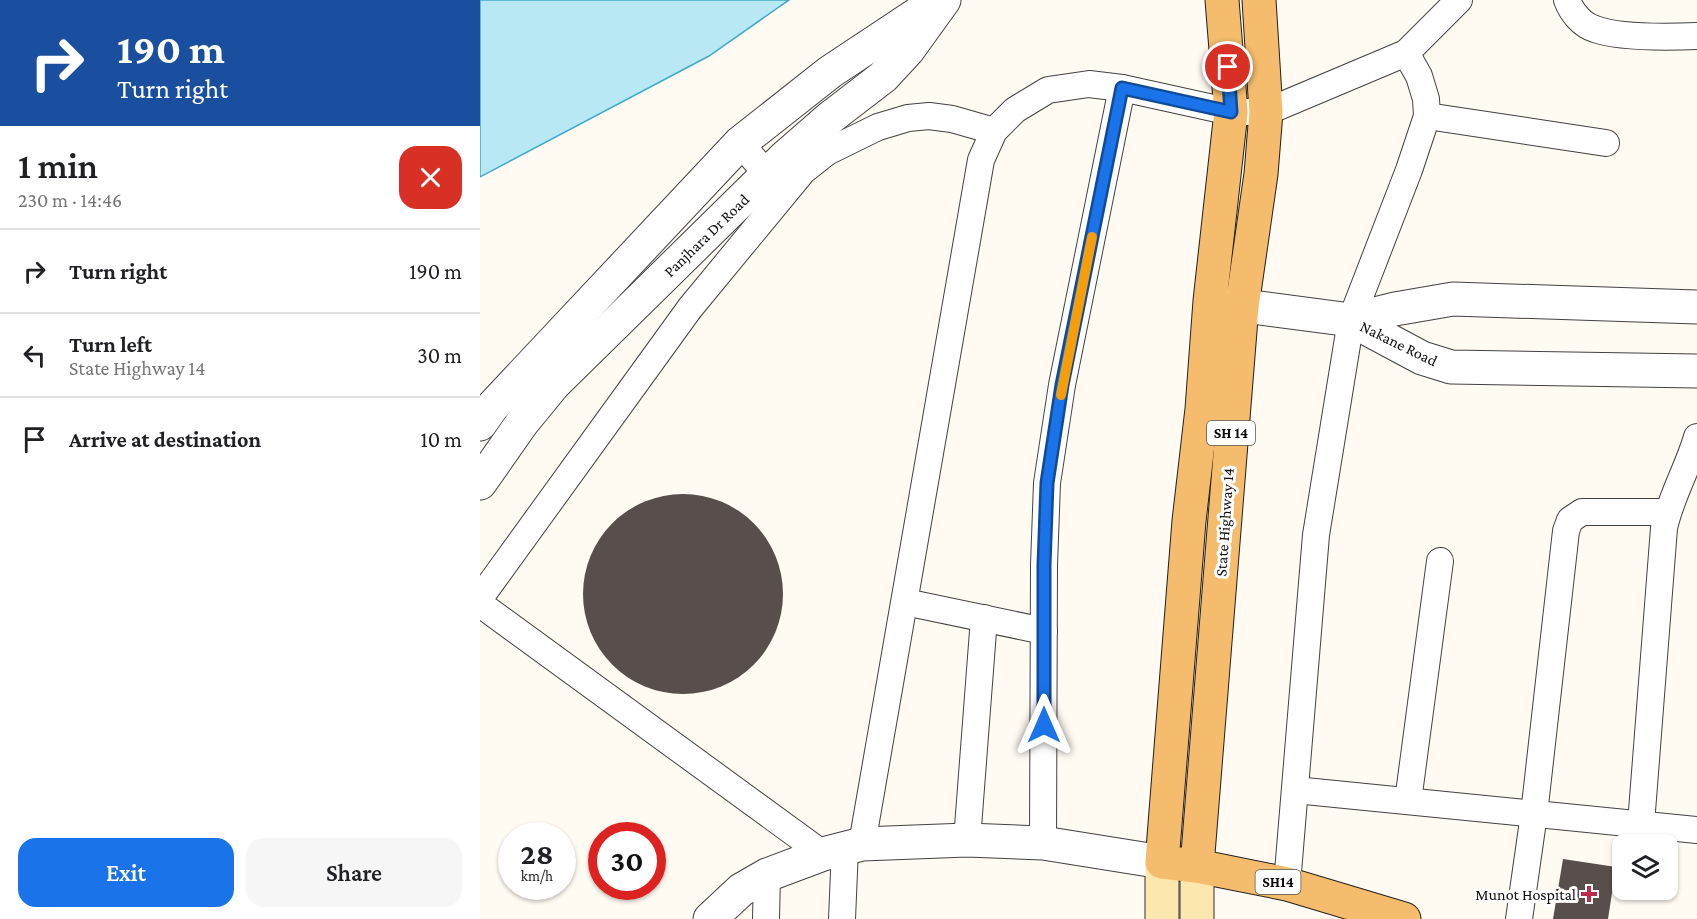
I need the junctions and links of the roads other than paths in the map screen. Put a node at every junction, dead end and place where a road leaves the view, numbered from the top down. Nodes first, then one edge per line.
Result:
1 (939, 0) edge
2 (944, 0) edge
3 (1222, 0) edge
4 (1259, 0) edge
5 (1459, 0) edge
6 (1567, 0) edge
7 (1697, 36) edge
8 (1406, 53) junction
9 (1122, 88) junction
10 (1231, 112) junction
11 (1266, 112) junction
12 (1427, 116) junction
13 (994, 131) junction
14 (740, 143) junction
15 (1606, 143) dead end
16 (776, 184) junction
17 (1209, 301) junction
18 (1242, 306) junction
19 (1697, 308) edge
20 (1351, 320) junction
21 (1697, 371) edge
22 (480, 424) edge
23 (1697, 436) edge
24 (480, 483) edge
25 (1667, 512) junction
26 (1440, 561) dead end
27 (480, 598) edge
28 (904, 602) junction
29 (480, 604) edge
30 (984, 618) junction
31 (1044, 631) junction
32 (1295, 790) junction
33 (1408, 801) junction
34 (1534, 814) junction
35 (1641, 824) junction
36 (1697, 830) edge
37 (967, 840) junction
38 (1043, 843) junction
39 (843, 848) junction
40 (1163, 855) junction
41 (1197, 866) junction
42 (767, 875) junction
43 (1287, 884) junction
44 (710, 919) edge
45 (766, 919) edge
46 (842, 919) edge
47 (1162, 919) edge
48 (1197, 919) edge
49 (1404, 919) edge
50 (1519, 919) edge

1 - 14 street
2 - 16 street, Panjhara Dr Road
3 - 10 main road, State Highway 14 / SH 14
4 - 11 main road, State Highway 14 / SH 14
5 - 8 street
6 - 7 street
8 - 11 street
8 - 12 street
9 - 10 street
9 - 13 street
9 - 31 street
10 - 11 street
10 - 17 main road, State Highway 14 / SH 14
11 - 18 main road, State Highway 14 / SH 14
12 - 15 street
12 - 20 street
13 - 16 street
13 - 28 street
14 - 16 street
14 - 22 street
16 - 24 street, Panjhara Dr Road
16 - 27 street
17 - 18 street, Nakane Road
17 - 40 main road, State Highway 14 / SH 14
18 - 20 street, Nakane Road
18 - 41 main road, State Highway 14 / SH 14
19 - 20 street
20 - 21 street, Nakane Road
20 - 32 street
23 - 25 street
25 - 34 street
25 - 35 street
26 - 33 street
28 - 30 street
28 - 39 street
29 - 39 street
30 - 31 street
30 - 37 street
31 - 38 street
32 - 33 street
32 - 43 street
33 - 34 street
34 - 35 street
34 - 50 street
35 - 36 street
37 - 38 street
37 - 39 street
38 - 40 street
39 - 42 street
39 - 46 street
40 - 41 main road, SH14
40 - 47 main road
41 - 43 main road, SH14
41 - 48 main road
42 - 44 street
42 - 45 street
43 - 49 main road, SH14

